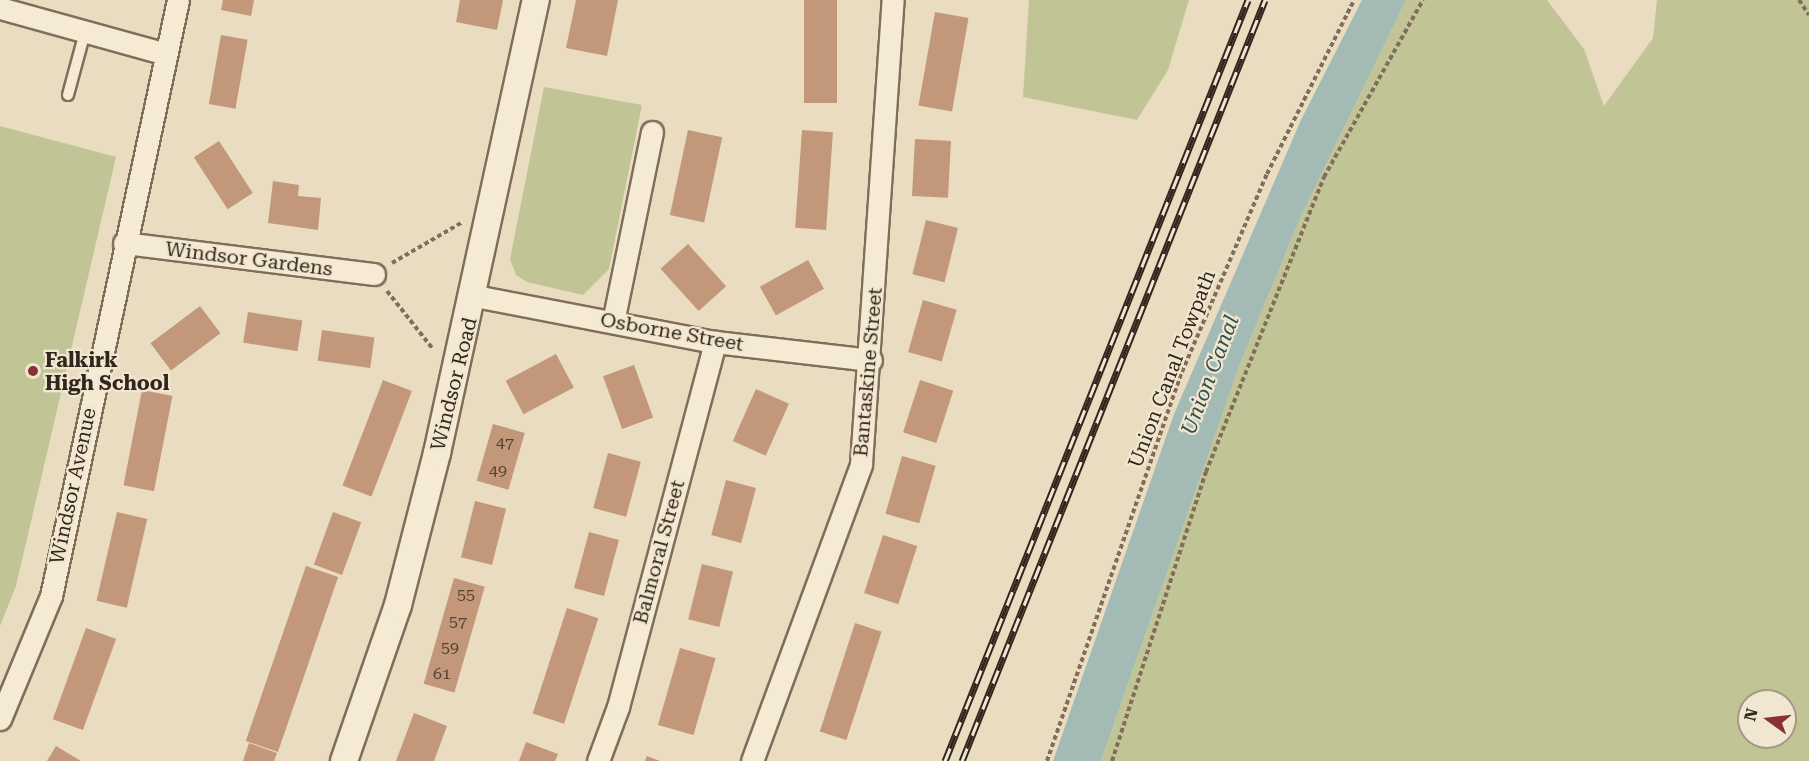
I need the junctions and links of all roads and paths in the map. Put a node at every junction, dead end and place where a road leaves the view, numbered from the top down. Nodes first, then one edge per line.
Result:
1 (178, 0) edge
2 (536, 0) edge
3 (893, 0) edge
4 (1354, 0) edge
5 (1423, 0) edge
6 (1799, 0) edge
7 (0, 8) edge
8 (1809, 15) edge
9 (85, 32) junction
10 (166, 54) junction
11 (68, 95) dead end
12 (652, 132) dead end
13 (495, 203) junction
14 (124, 243) junction
15 (374, 274) junction
16 (475, 296) junction
17 (613, 322) junction
18 (715, 342) junction
19 (871, 360) junction
20 (456, 377) junction
21 (0, 719) edge
22 (344, 761) edge
23 (598, 761) edge
24 (752, 761) edge
25 (1047, 761) edge
26 (1112, 761) edge

1 - 10 street, Windsor Avenue
2 - 13 street, Windsor Road
3 - 19 street, Bantaskine Street
4 - 25 path, Union Canal Towpath
5 - 26 path
6 - 8 path
7 - 9 street
9 - 10 street
9 - 11 lane
10 - 14 street, Windsor Avenue
12 - 17 street
13 - 15 path
13 - 16 street, Windsor Road
14 - 15 street, Windsor Gardens
14 - 21 street, Windsor Avenue
15 - 20 path
16 - 17 street, Osborne Street
16 - 20 street, Windsor Road
17 - 18 street, Osborne Street
18 - 19 street, Osborne Street
18 - 23 street, Balmoral Street
19 - 24 street, Bantaskine Street
20 - 22 street, Windsor Road

